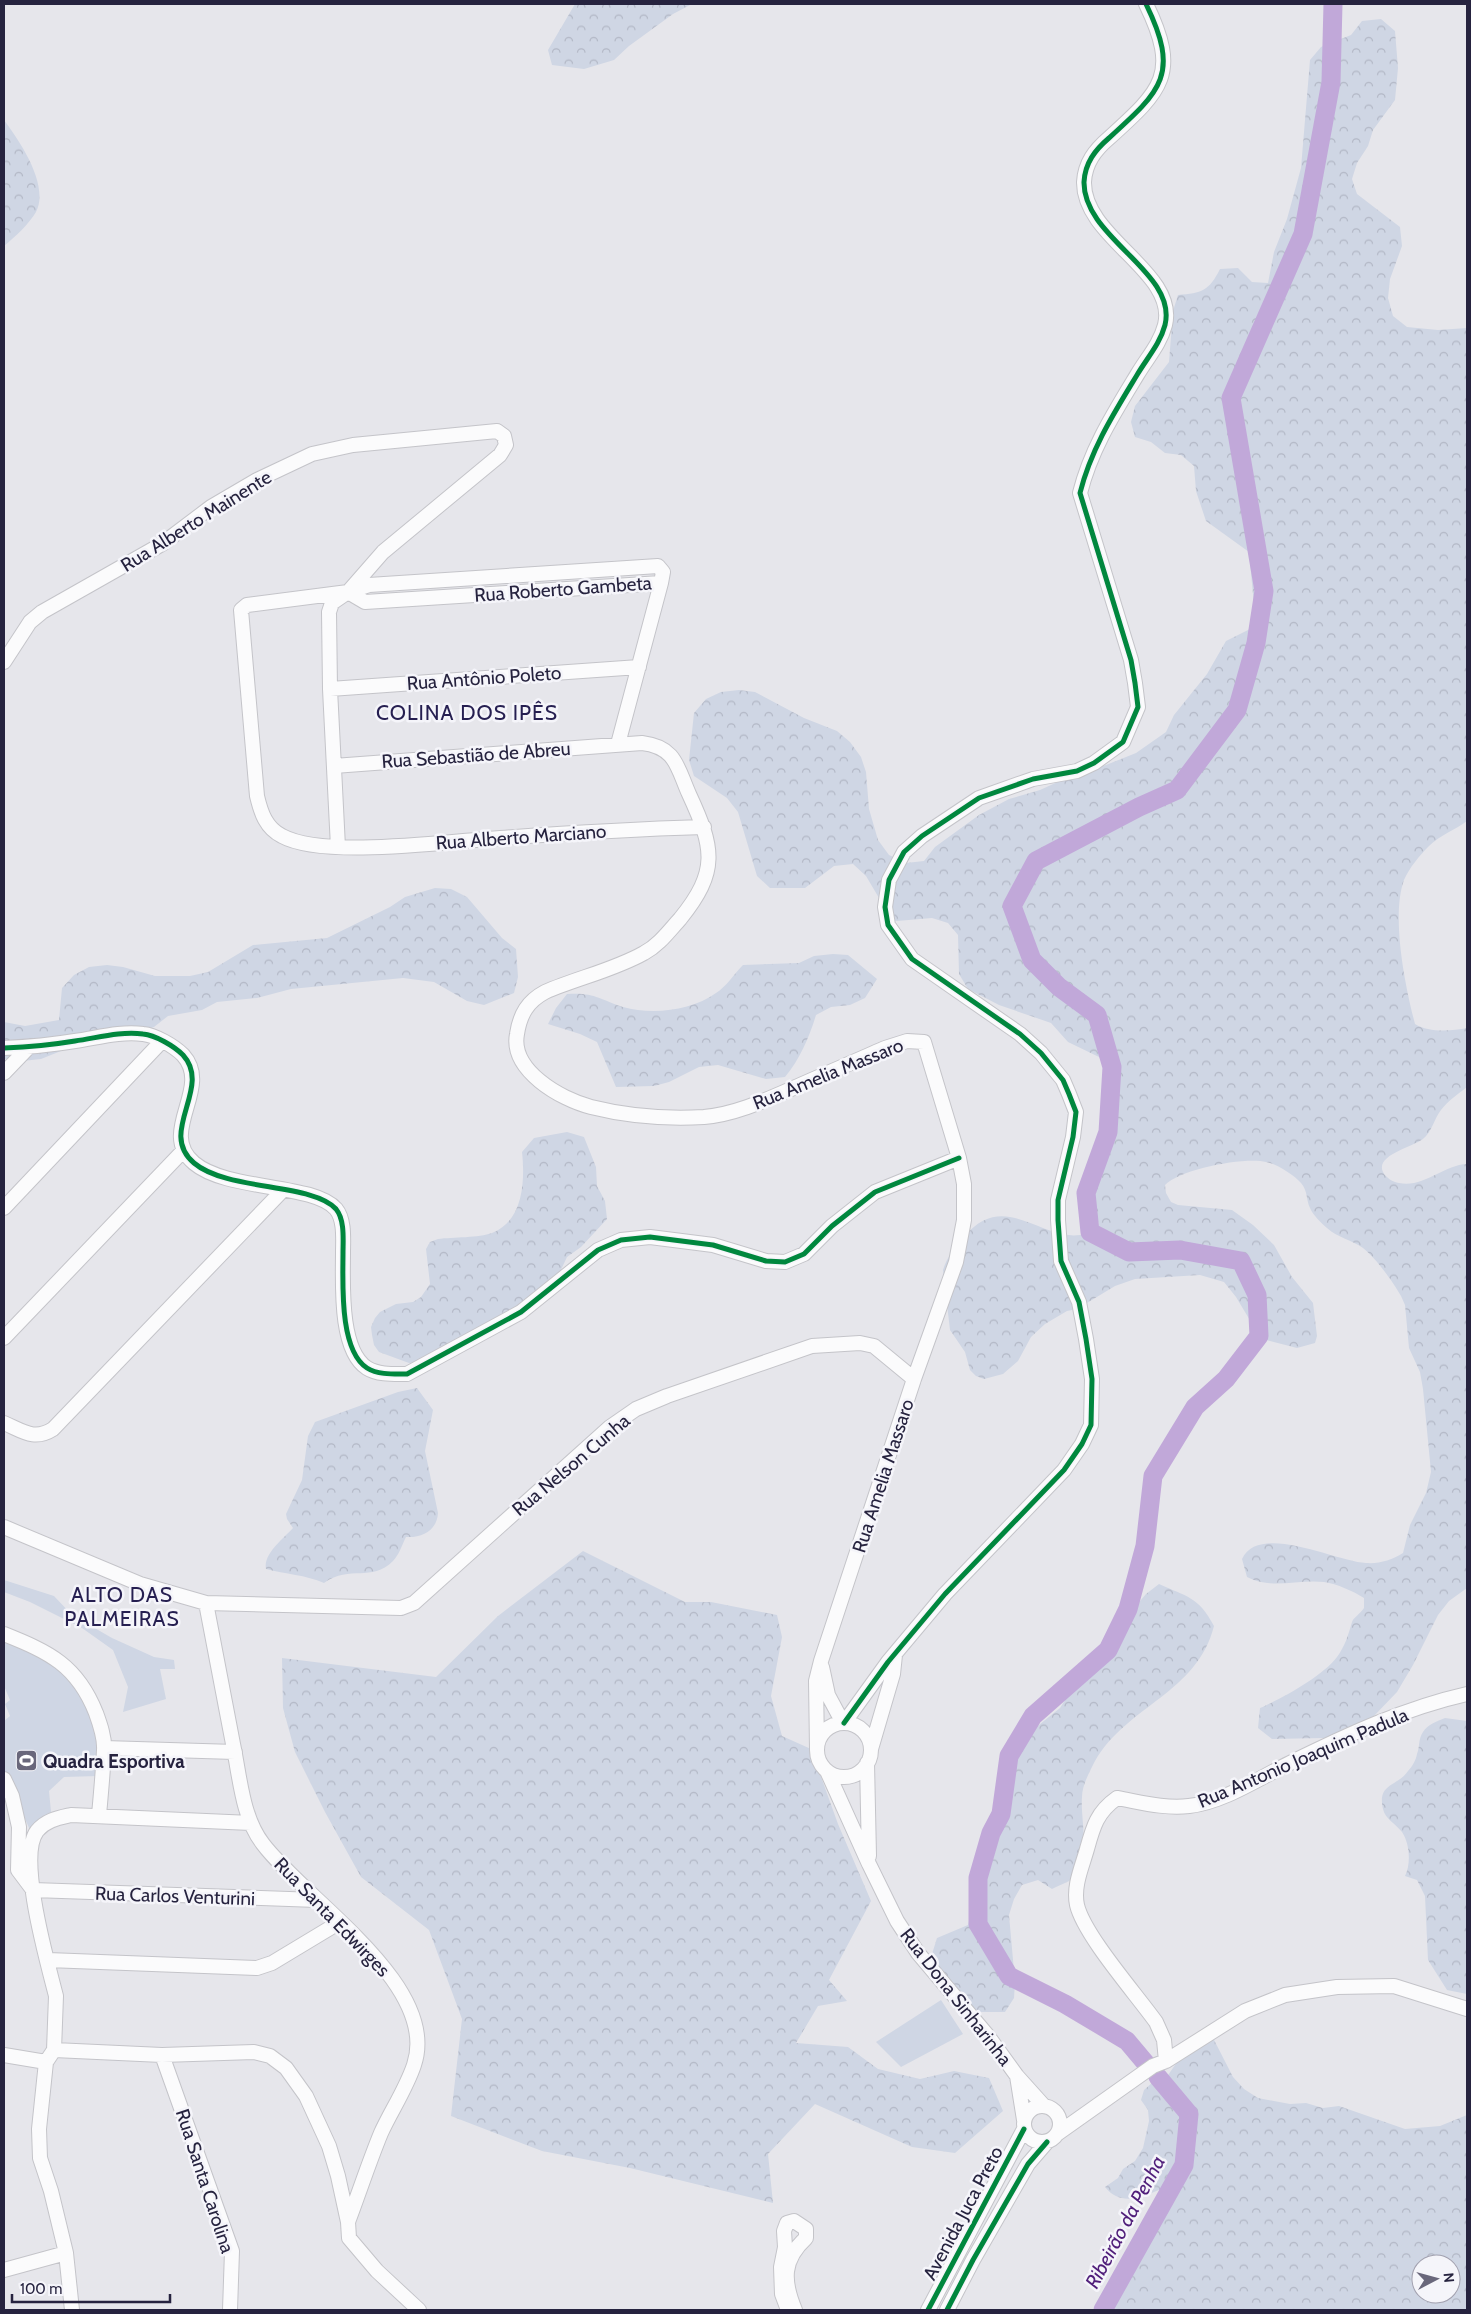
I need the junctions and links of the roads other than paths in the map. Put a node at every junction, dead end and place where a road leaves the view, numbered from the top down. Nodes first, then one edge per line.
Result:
1 (1146, 4) edge
2 (348, 592) junction
3 (4, 662) edge
4 (639, 667) junction
5 (330, 689) junction
6 (618, 744) junction
7 (334, 766) junction
8 (704, 827) junction
9 (338, 847) junction
10 (162, 1041) junction
11 (29, 1047) junction
12 (4, 1048) edge
13 (4, 1073) edge
14 (183, 1151) junction
15 (959, 1158) junction
16 (283, 1190) junction
17 (4, 1208) edge
18 (4, 1338) edge
19 (914, 1379) junction
20 (4, 1423) edge
21 (4, 1527) edge
22 (206, 1603) junction
23 (4, 1634) edge
24 (895, 1655) junction
25 (821, 1662) junction
26 (1467, 1694) edge
27 (844, 1723) junction
28 (104, 1748) junction
29 (817, 1748) junction
30 (235, 1752) junction
31 (868, 1759) junction
32 (827, 1770) junction
33 (4, 1779) edge
34 (99, 1815) junction
35 (251, 1823) junction
36 (869, 1864) junction
37 (33, 1890) junction
38 (317, 1900) junction
39 (340, 1922) junction
40 (48, 1960) junction
41 (1467, 2009) edge
42 (4, 2054) edge
43 (162, 2055) junction
44 (50, 2056) junction
45 (1166, 2061) junction
46 (1017, 2076) junction
47 (1044, 2106) junction
48 (1058, 2116) junction
49 (1084, 2116) junction
50 (1024, 2124) junction
51 (1052, 2138) junction
52 (348, 2222) junction
53 (66, 2252) junction
54 (4, 2270) edge
55 (72, 2310) edge
56 (230, 2310) edge
57 (419, 2310) edge
58 (788, 2310) edge
59 (796, 2310) edge
60 (928, 2310) edge
61 (947, 2310) edge

1 - 24 street
2 - 3 street, Rua Alberto Mainente
2 - 4 street, Rua Roberto Gambeta
2 - 5 street
2 - 9 street, Rua Alberto Marciano
4 - 5 street, Rua Antônio Poleto
4 - 6 street
5 - 7 street
6 - 7 street, Rua Sebastião de Abreu
6 - 8 street, Rua Sebastião de Abreu
7 - 9 street
8 - 9 street, Rua Alberto Marciano
8 - 15 street, Rua Amelia Massaro
10 - 11 street
10 - 14 street
10 - 17 street
11 - 12 street
11 - 13 street
14 - 16 street
14 - 18 street
15 - 16 street
15 - 19 street, Rua Amelia Massaro
16 - 20 street
19 - 22 street, Rua Nelson Cunha
19 - 25 street, Rua Amelia Massaro
21 - 22 street, Rua Nelson Cunha
22 - 30 street, Rua Santa Edwirges
23 - 28 street
24 - 27 street
24 - 31 street
25 - 27 street
25 - 29 street, Rua Amelia Massaro
26 - 45 street, Rua Antonio Joaquim Padula
27 - 29 street
27 - 31 street
28 - 30 street
28 - 34 street
29 - 32 street
30 - 35 street, Rua Santa Edwirges
31 - 32 street
31 - 36 street, Rua Dona Sinharinha
32 - 36 street, Rua Dona Sinharinha
33 - 37 street
34 - 35 street
34 - 37 street
35 - 38 street, Rua Santa Edwirges
36 - 46 street, Rua Dona Sinharinha
37 - 38 street, Rua Carlos Venturini
37 - 40 street
38 - 39 street, Rua Santa Edwirges
39 - 40 street
39 - 52 street, Rua Santa Edwirges
40 - 44 street
41 - 45 street
42 - 44 street
43 - 44 street
43 - 52 street
43 - 56 street, Rua Santa Carolina
44 - 53 street
45 - 49 street
46 - 47 street, Rua Dona Sinharinha
46 - 50 street, Rua Dona Sinharinha
47 - 48 street
47 - 50 street
48 - 49 street
48 - 51 street
49 - 51 street, Avenida Juca Preto
50 - 51 street
50 - 60 street, Avenida Juca Preto
51 - 61 street, Avenida Juca Preto
52 - 57 street
53 - 54 street
53 - 55 street
58 - 59 street

